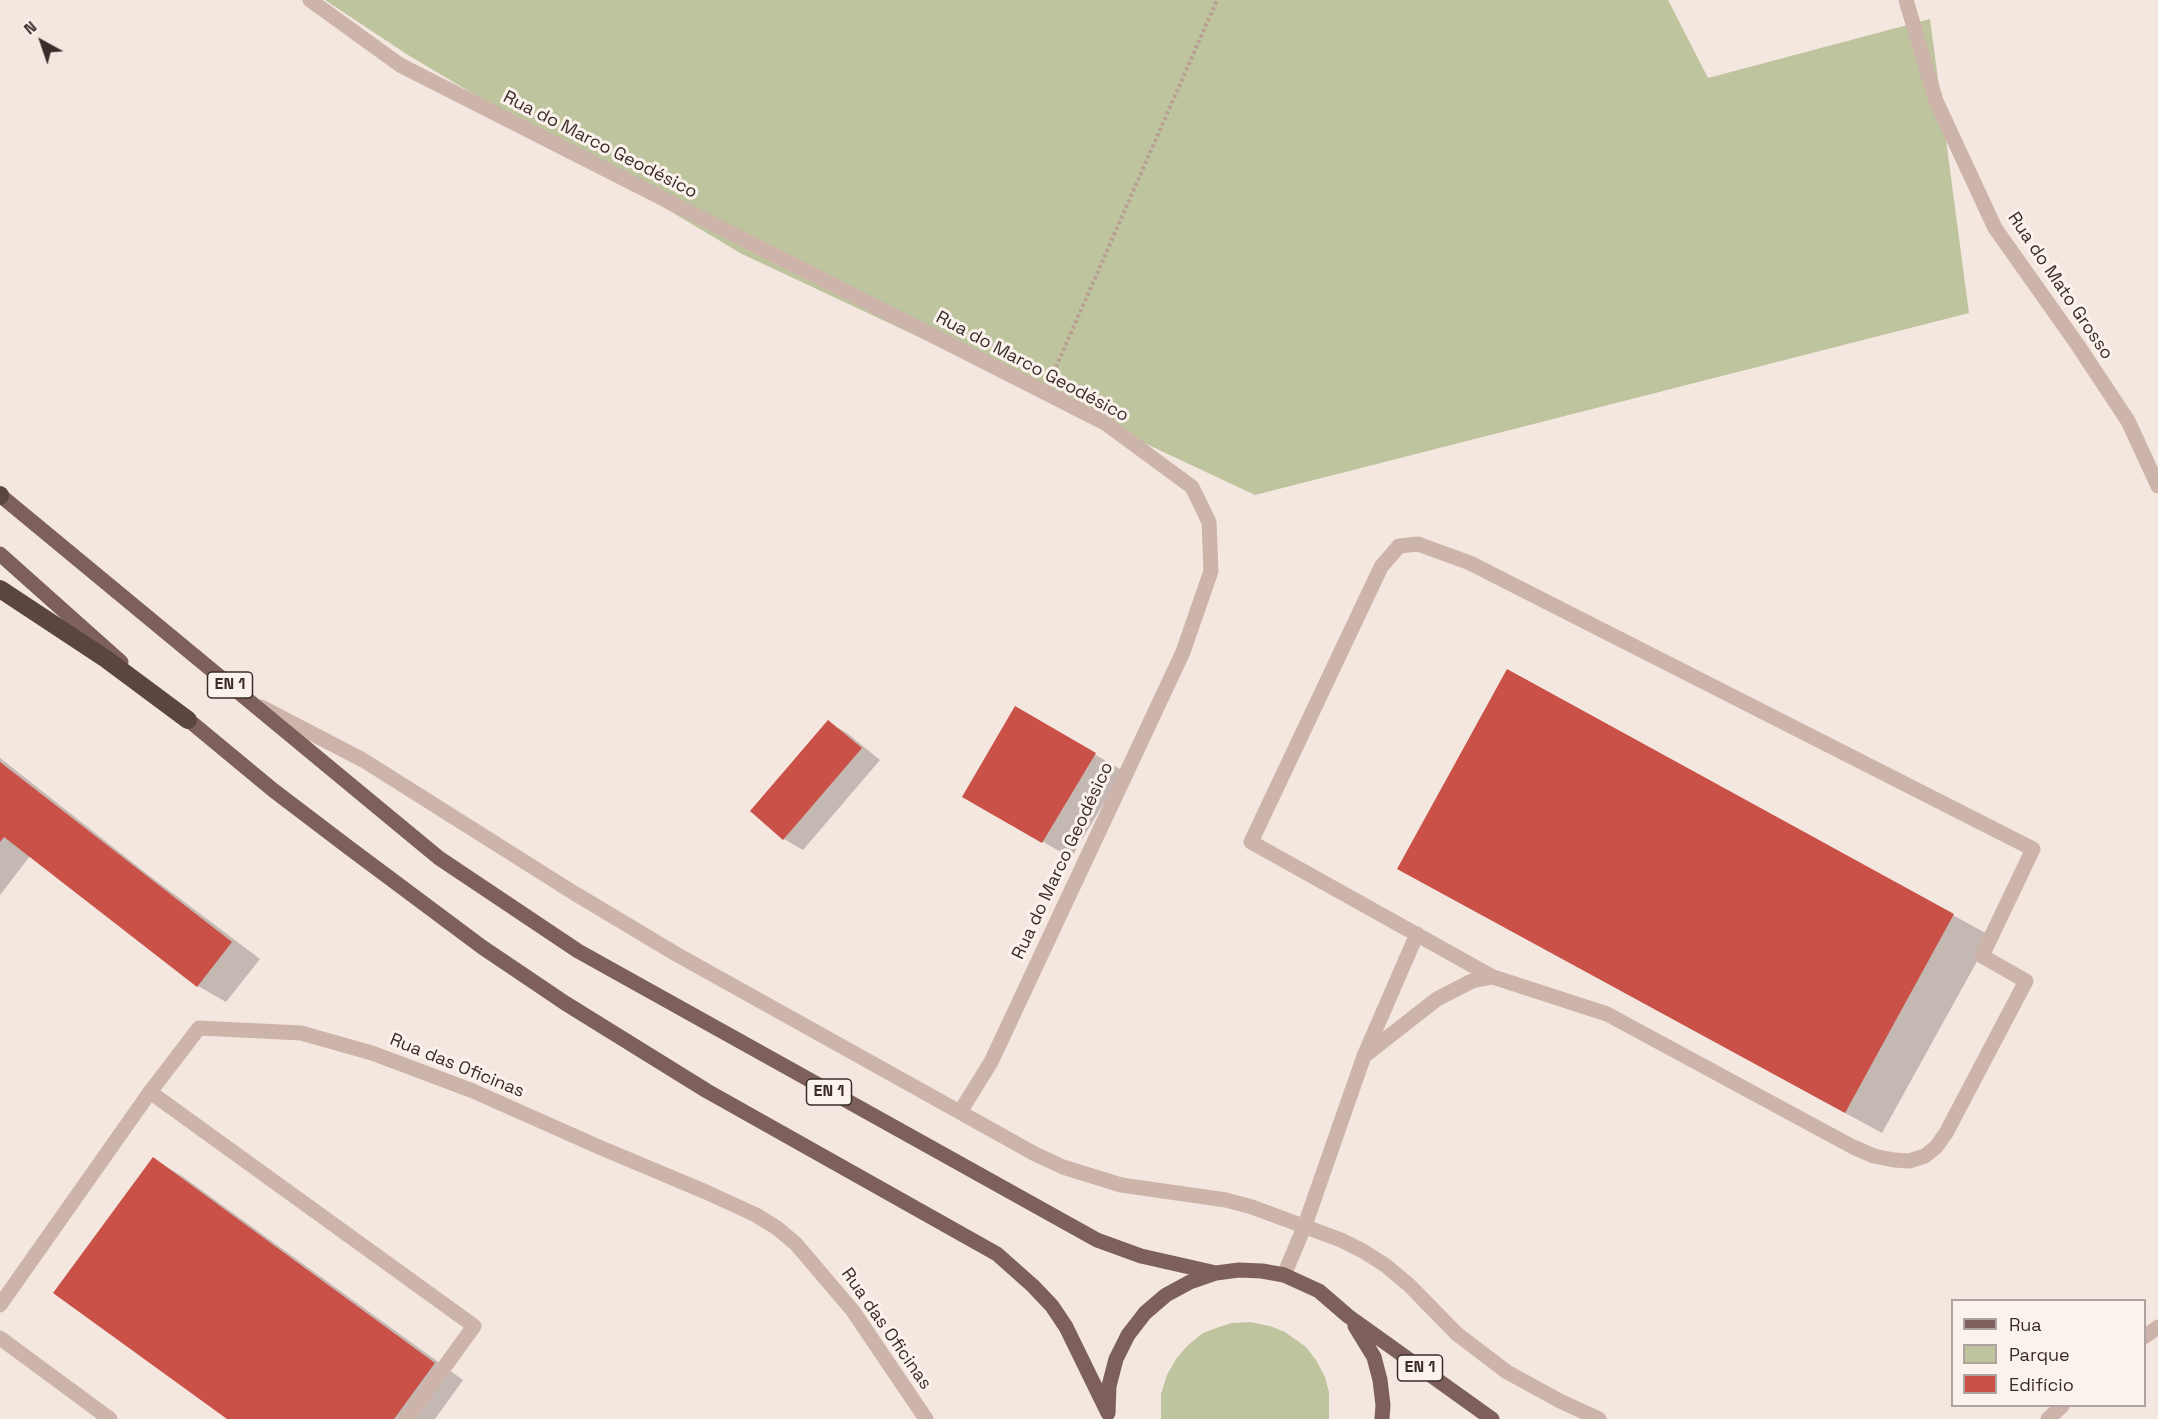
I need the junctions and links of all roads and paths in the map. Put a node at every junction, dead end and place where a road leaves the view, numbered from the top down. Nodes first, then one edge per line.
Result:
1 (310, 0) edge
2 (1217, 0) edge
3 (1906, 0) edge
4 (1044, 392) junction
5 (2158, 486) edge
6 (0, 495) edge
7 (0, 554) edge
8 (0, 589) edge
9 (250, 701) junction
10 (188, 720) junction
11 (1417, 934) junction
12 (1493, 977) junction
13 (1364, 1056) junction
14 (150, 1092) junction
15 (960, 1112) junction
16 (1305, 1226) junction
17 (1216, 1273) junction
18 (1284, 1275) junction
19 (0, 1305) edge
20 (1348, 1316) junction
21 (2158, 1327) edge
22 (2146, 1336) edge
23 (0, 1338) edge
24 (2061, 1407) edge
25 (1108, 1416) edge
26 (110, 1419) edge
27 (407, 1419) edge
28 (926, 1419) edge
29 (1382, 1419) edge
30 (1492, 1419) edge
31 (1599, 1419) edge
32 (2048, 1419) edge

1 - 4 street, Rua do Marco Geodésico
2 - 4 path
3 - 5 street, Rua do Mato Grosso
4 - 15 street, Rua do Marco Geodésico
6 - 9 main road, EN 1
7 - 10 main road, EN 1
8 - 10 highway
9 - 15 street
9 - 17 main road, EN 1
10 - 25 main road, EN 1
11 - 12 street
11 - 12 street
11 - 13 street
12 - 13 street
13 - 16 street
14 - 19 street, Rua das Oficinas
14 - 27 street
14 - 28 street, Rua das Oficinas
15 - 16 street
16 - 18 street
16 - 31 street
17 - 18 main road, EN 1
17 - 25 main road, EN 1
18 - 20 main road, EN 1
20 - 29 main road, EN 1
20 - 30 main road, EN 1
21 - 22 street
23 - 26 street
24 - 32 street

